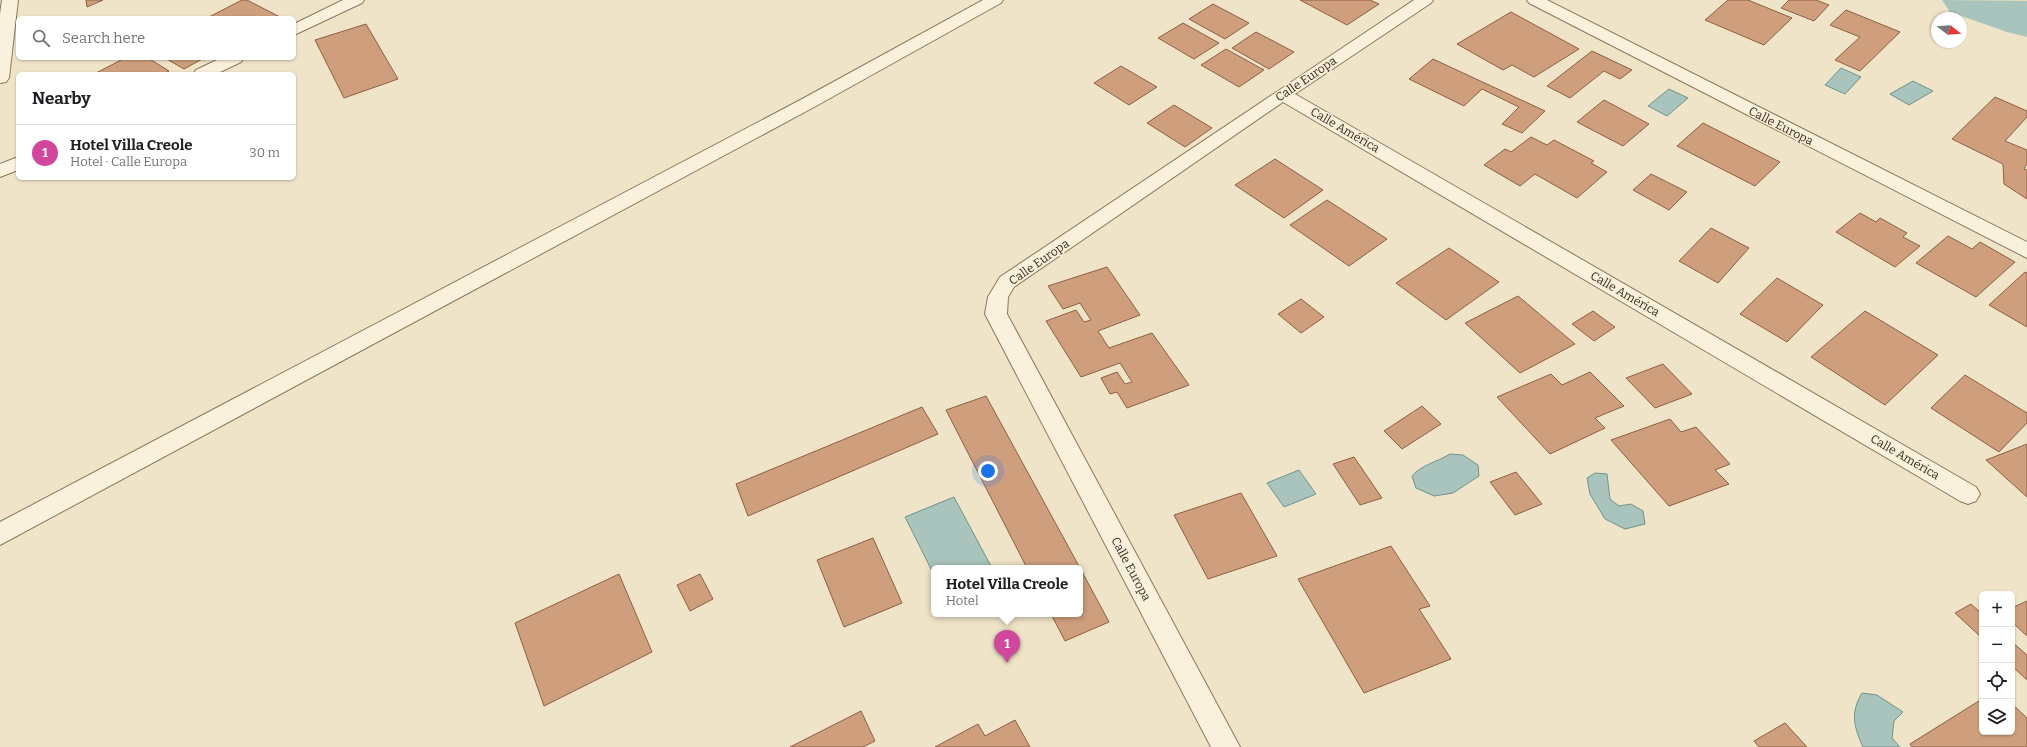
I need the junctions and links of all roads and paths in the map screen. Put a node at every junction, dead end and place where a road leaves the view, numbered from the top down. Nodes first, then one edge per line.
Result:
1 (10, 0) edge
2 (356, 0) edge
3 (996, 0) edge
4 (1425, 0) edge
5 (1535, 0) edge
6 (296, 29) edge
7 (231, 60) edge
8 (206, 72) edge
9 (0, 78) edge
10 (1283, 94) junction
11 (16, 164) edge
12 (0, 171) edge
13 (2027, 251) edge
14 (1968, 494) dead end
15 (0, 534) edge
16 (1226, 747) edge

1 - 9 street
2 - 6 street
3 - 15 street
4 - 10 street, Calle Europa
5 - 13 street, Calle Europa
7 - 8 street
10 - 14 street, Calle América
10 - 16 street, Calle Europa
11 - 12 street

